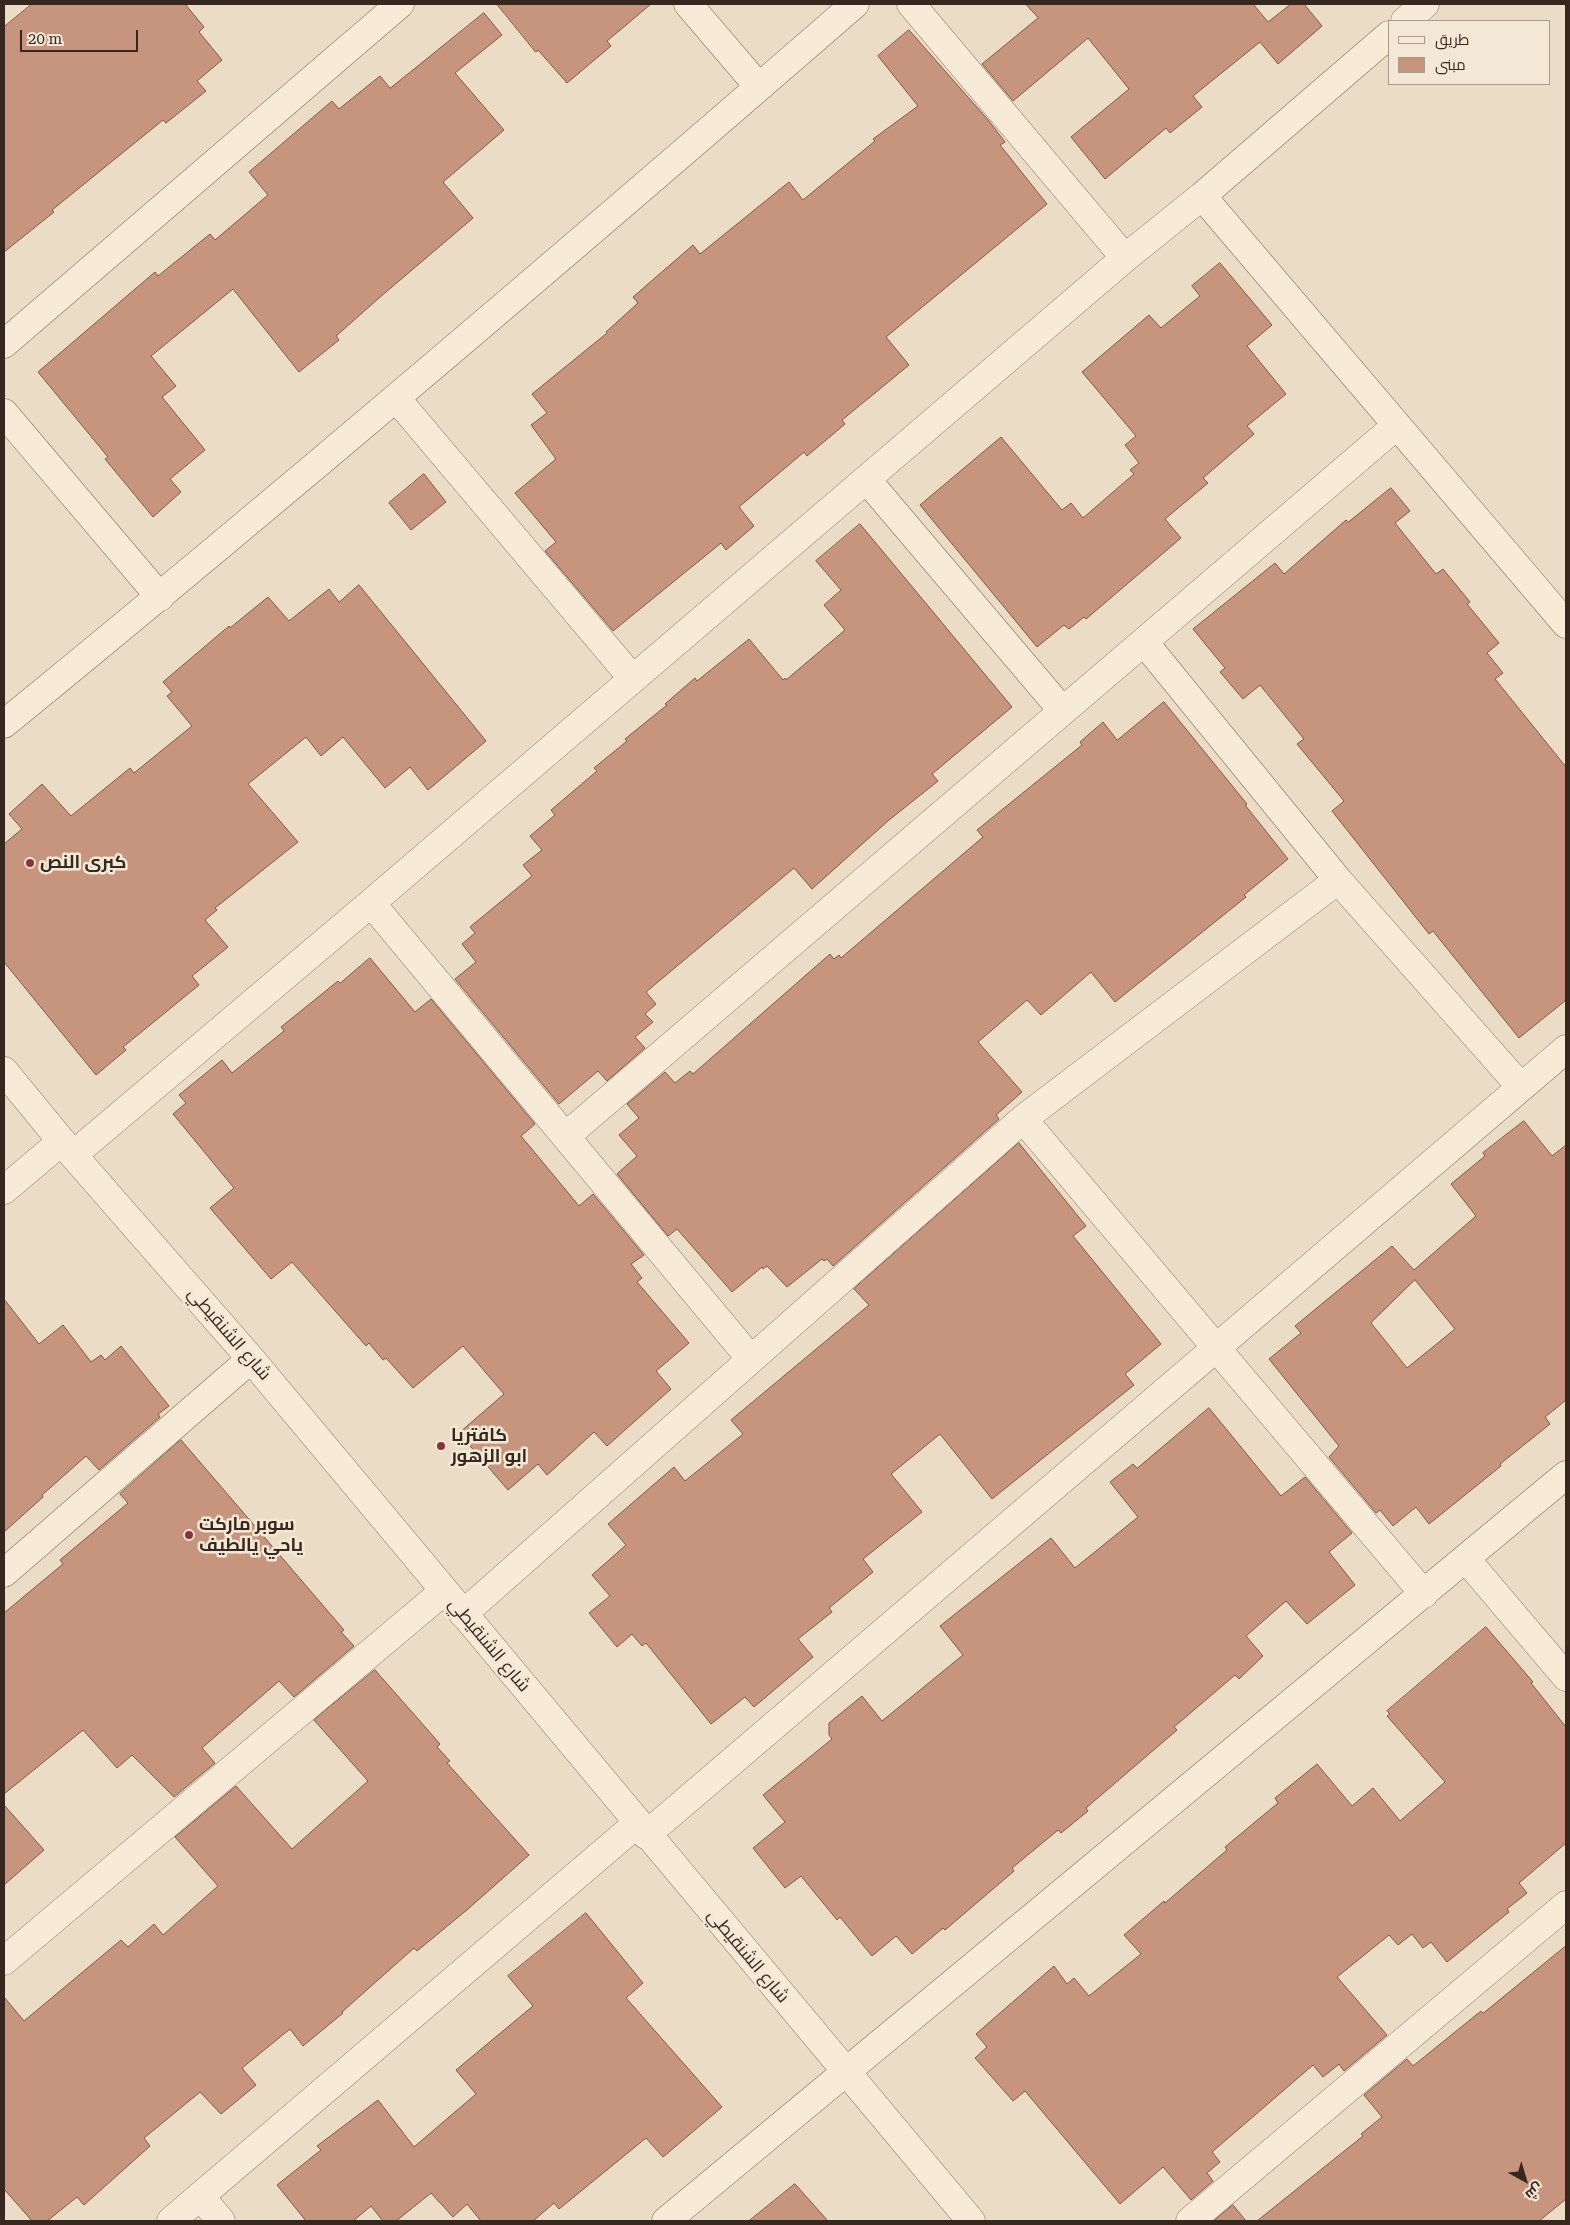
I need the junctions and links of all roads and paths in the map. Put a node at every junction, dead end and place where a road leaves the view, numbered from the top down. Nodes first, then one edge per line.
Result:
1 (688, 4) edge
2 (855, 4) edge
3 (911, 4) edge
4 (1425, 4) edge
5 (392, 6) edge
6 (1406, 20) edge
7 (1388, 36) edge
8 (759, 87) junction
9 (1202, 196) junction
10 (1125, 258) junction
11 (4, 344) edge
12 (396, 398) junction
13 (4, 413) edge
14 (1396, 426) junction
15 (867, 480) junction
16 (160, 597) junction
17 (1566, 624) edge
18 (1144, 642) junction
19 (633, 679) junction
20 (1062, 710) junction
21 (4, 724) edge
22 (1338, 880) junction
23 (371, 903) junction
24 (1566, 1049) edge
25 (4, 1071) edge
26 (1520, 1087) junction
27 (1023, 1119) junction
28 (566, 1136) junction
29 (67, 1148) junction
30 (4, 1190) edge
31 (1216, 1348) junction
32 (750, 1358) junction
33 (250, 1359) junction
34 (1566, 1475) edge
35 (1466, 1559) junction
36 (4, 1573) edge
37 (444, 1591) junction
38 (1424, 1594) junction
39 (463, 1614) junction
40 (1566, 1676) edge
41 (642, 1829) junction
42 (1566, 1905) edge
43 (4, 1961) edge
44 (846, 2073) junction
45 (200, 2196) junction
46 (171, 2221) edge
47 (221, 2221) edge
48 (666, 2221) edge
49 (971, 2221) edge
50 (1190, 2221) edge

1 - 8 street
2 - 8 street
3 - 10 street
4 - 6 street
5 - 11 street
7 - 9 street
8 - 12 street
9 - 10 street
9 - 14 street
10 - 15 street
12 - 16 street
12 - 19 street
13 - 16 street
14 - 17 street
14 - 18 street
15 - 19 street
15 - 20 street
16 - 21 street
18 - 20 street
18 - 22 street
19 - 23 street
20 - 28 street
22 - 26 street
22 - 27 street
23 - 28 street
23 - 29 street
24 - 26 street
25 - 29 street, شارع الشنقيطي
26 - 31 street
27 - 31 street
27 - 32 street
28 - 32 street
29 - 30 street
29 - 33 street, شارع الشنقيطي
31 - 38 street
31 - 41 street
32 - 39 street
33 - 36 street
33 - 37 street, شارع الشنقيطي
34 - 35 street
35 - 38 street
35 - 40 street
37 - 39 street, شارع الشنقيطي
37 - 43 street
38 - 44 street
39 - 41 street, شارع الشنقيطي
41 - 44 street, شارع الشنقيطي
41 - 45 street
42 - 50 street
44 - 48 street
44 - 49 street, شارع الشنقيطي
45 - 46 street
45 - 47 street

